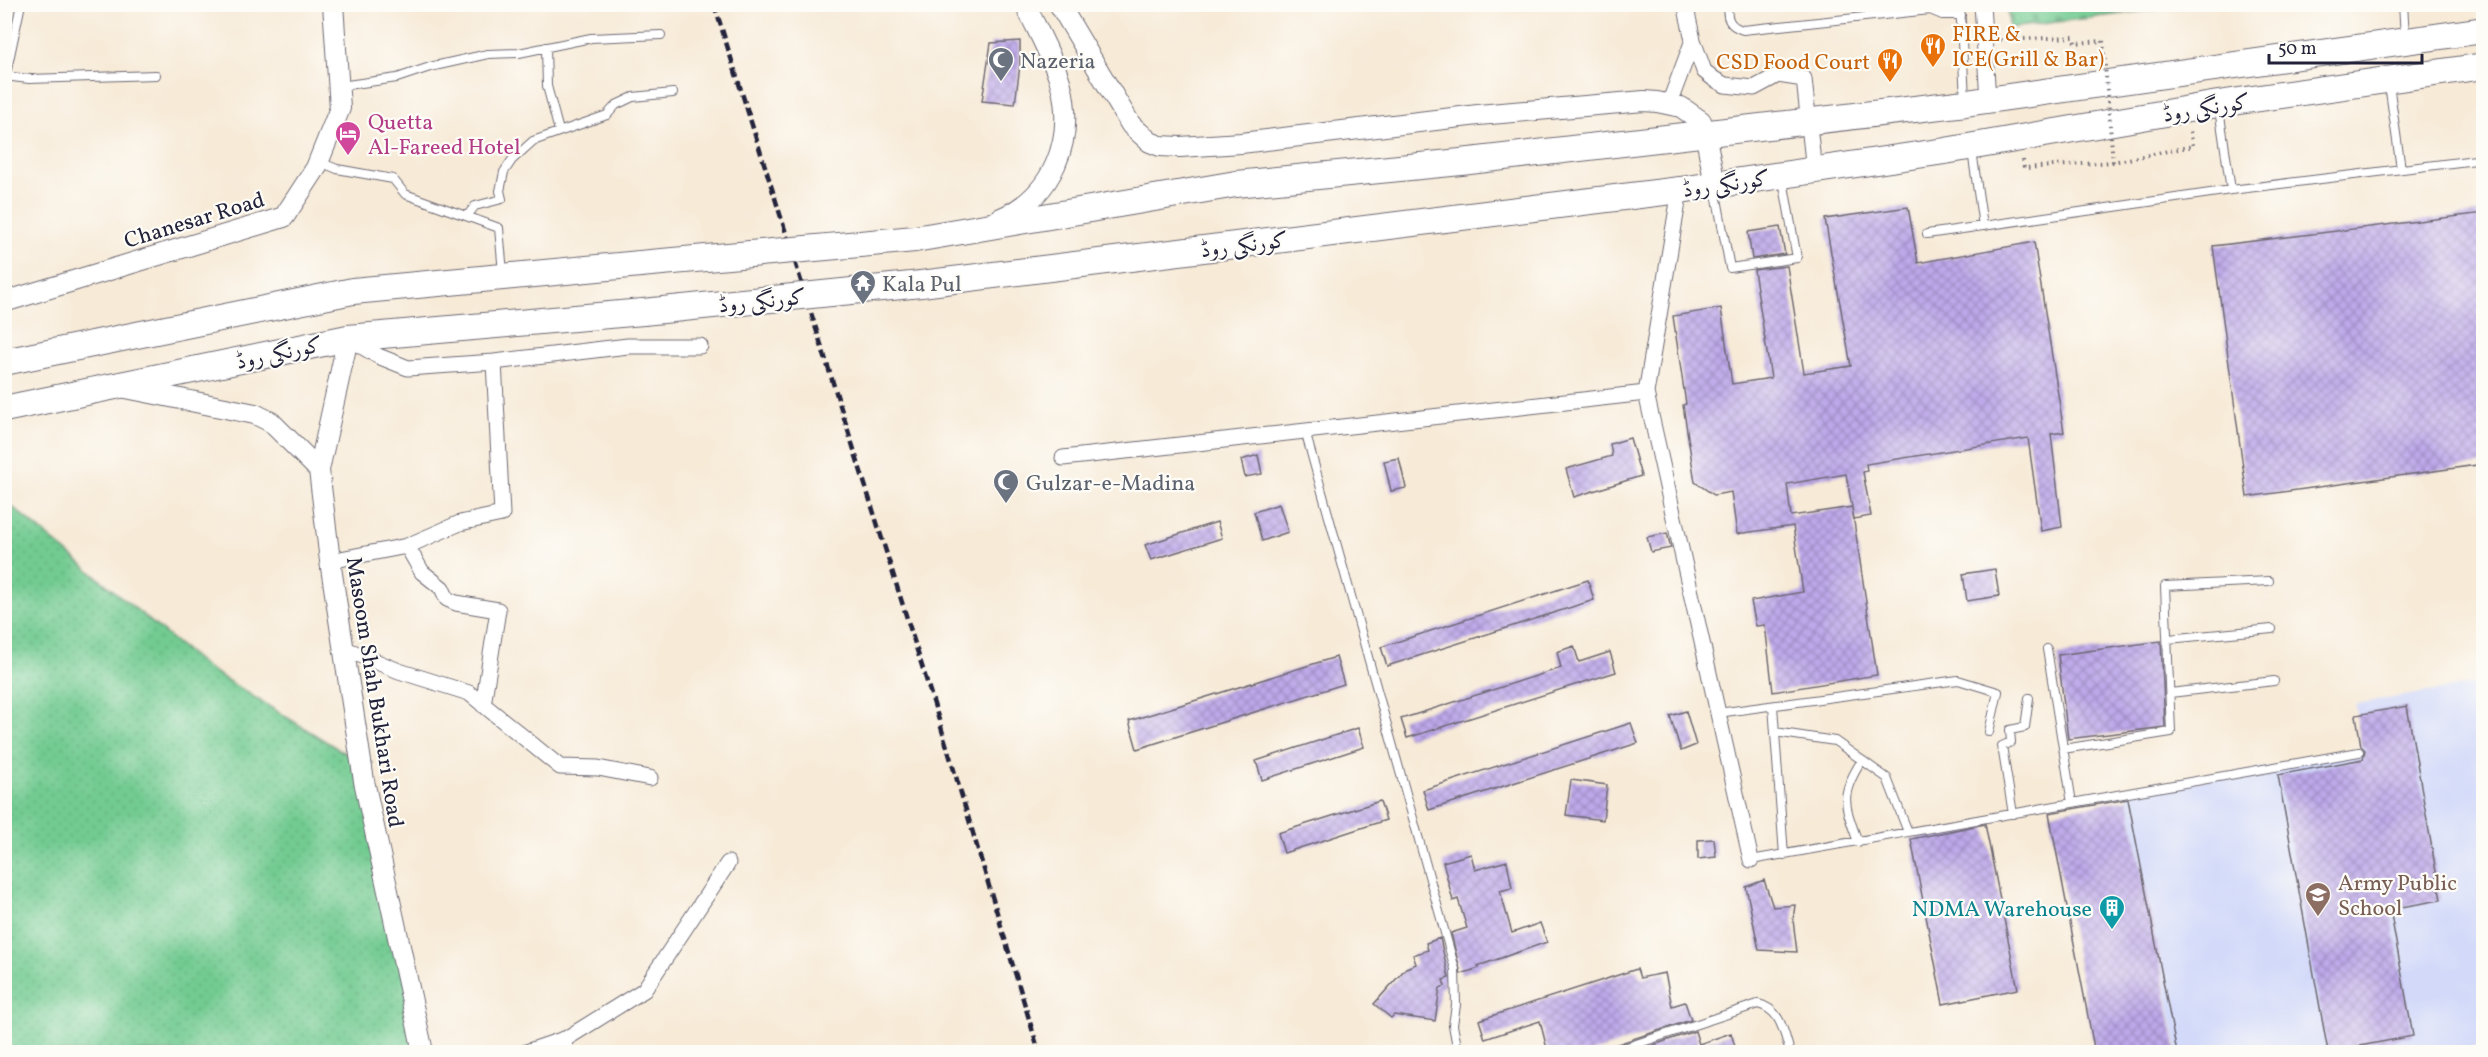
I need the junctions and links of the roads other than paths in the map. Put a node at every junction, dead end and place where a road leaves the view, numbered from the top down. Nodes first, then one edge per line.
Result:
1 (21, 4) edge
2 (333, 4) edge
3 (1025, 4) edge
4 (1059, 4) edge
5 (1685, 4) edge
6 (1728, 4) edge
7 (1960, 4) edge
8 (1982, 4) edge
9 (2403, 4) edge
10 (1929, 8) edge
11 (1961, 15) junction
12 (2484, 30) edge
13 (661, 35) dead end
14 (1693, 40) junction
15 (2406, 40) junction
16 (546, 47) junction
17 (2484, 66) edge
18 (156, 75) dead end
19 (5, 76) edge
20 (2389, 79) junction
21 (4, 81) edge
22 (339, 86) junction
23 (673, 93) dead end
24 (1977, 102) junction
25 (1669, 104) junction
26 (2218, 104) junction
27 (1808, 121) junction
28 (559, 131) junction
29 (1706, 132) junction
30 (1971, 147) junction
31 (2484, 159) edge
32 (319, 161) junction
33 (2401, 169) junction
34 (1814, 171) junction
35 (1782, 176) junction
36 (1715, 185) junction
37 (1680, 190) junction
38 (2231, 190) junction
39 (467, 216) junction
40 (1983, 226) junction
41 (972, 230) junction
42 (1927, 234) dead end
43 (504, 277) junction
44 (4, 302) edge
45 (348, 338) junction
46 (700, 346) dead end
47 (4, 362) edge
48 (494, 362) junction
49 (116, 386) junction
50 (1646, 393) junction
51 (4, 410) edge
52 (1305, 431) junction
53 (1063, 458) dead end
54 (319, 470) junction
55 (407, 546) junction
56 (330, 561) junction
57 (2269, 581) dead end
58 (2272, 629) dead end
59 (2168, 639) junction
60 (343, 648) junction
61 (2047, 649) dead end
62 (2274, 681) dead end
63 (2170, 693) junction
64 (2029, 698) dead end
65 (483, 705) junction
66 (1773, 706) junction
67 (1718, 714) junction
68 (1775, 732) junction
69 (1989, 732) dead end
70 (2063, 749) junction
71 (2359, 752) dead end
72 (1862, 760) junction
73 (650, 778) dead end
74 (2072, 803) junction
75 (2013, 814) junction
76 (1908, 832) junction
77 (1858, 842) junction
78 (1784, 855) junction
79 (1752, 860) joint
80 (728, 863) dead end
81 (568, 1045) edge
82 (423, 1053) edge
83 (526, 1053) edge
84 (1458, 1053) edge
85 (1612, 1053) edge
86 (1790, 1053) edge

1 - 19 lane
2 - 22 street, Chanesar Road
3 - 41 street
4 - 25 street
5 - 14 street
6 - 10 lane
7 - 11 lane
8 - 24 street
9 - 15 lane
10 - 11 lane
11 - 24 lane
12 - 15 main road, کورنگی روڈ
13 - 16 lane
14 - 25 street
14 - 27 street
15 - 24 main road, کورنگی روڈ
16 - 22 lane
16 - 28 lane
17 - 20 main road, کورنگی روڈ
18 - 19 lane
19 - 21 lane
20 - 26 main road, کورنگی روڈ
20 - 33 lane
22 - 32 street, Chanesar Road
23 - 28 lane
24 - 27 main road, کورنگی روڈ
25 - 29 street
26 - 30 main road, کورنگی روڈ
26 - 38 lane
27 - 29 main road, کورنگی روڈ
27 - 34 street
28 - 39 lane
29 - 36 street
29 - 41 main road, کورنگی روڈ
30 - 34 main road, کورنگی روڈ
30 - 40 lane
31 - 33 lane
32 - 39 lane
32 - 44 street, Chanesar Road
33 - 38 lane
34 - 35 main road, کورنگی روڈ
35 - 36 main road, کورنگی روڈ
35 - 36 lane
36 - 37 main road, کورنگی روڈ
37 - 45 main road, کورنگی روڈ, bridge
37 - 50 street
38 - 40 lane
39 - 43 lane
40 - 42 lane
41 - 43 main road, کورنگی روڈ, bridge
43 - 47 main road, کورنگی روڈ
45 - 48 street
45 - 49 main road, کورنگی روڈ
45 - 54 street, Masoom Shah Bukhari Road
46 - 48 street
48 - 55 street
49 - 51 main road, کورنگی روڈ
49 - 54 street
50 - 52 street
50 - 67 street
52 - 53 street
52 - 84 lane
54 - 56 street, Masoom Shah Bukhari Road
55 - 56 street
55 - 65 street
56 - 60 street, Masoom Shah Bukhari Road
57 - 59 lane
58 - 59 lane
59 - 63 lane
60 - 65 street
60 - 82 street, Masoom Shah Bukhari Road
61 - 70 lane
62 - 63 lane
63 - 70 lane
64 - 75 lane
65 - 73 street
66 - 67 lane
66 - 68 lane
66 - 69 lane
67 - 79 street
68 - 72 lane
68 - 78 lane
70 - 74 lane
71 - 74 lane
72 - 76 lane
72 - 77 lane
74 - 75 lane
75 - 76 lane
76 - 77 lane
77 - 78 lane
78 - 79 lane
80 - 81 street
81 - 83 street
85 - 86 lane

